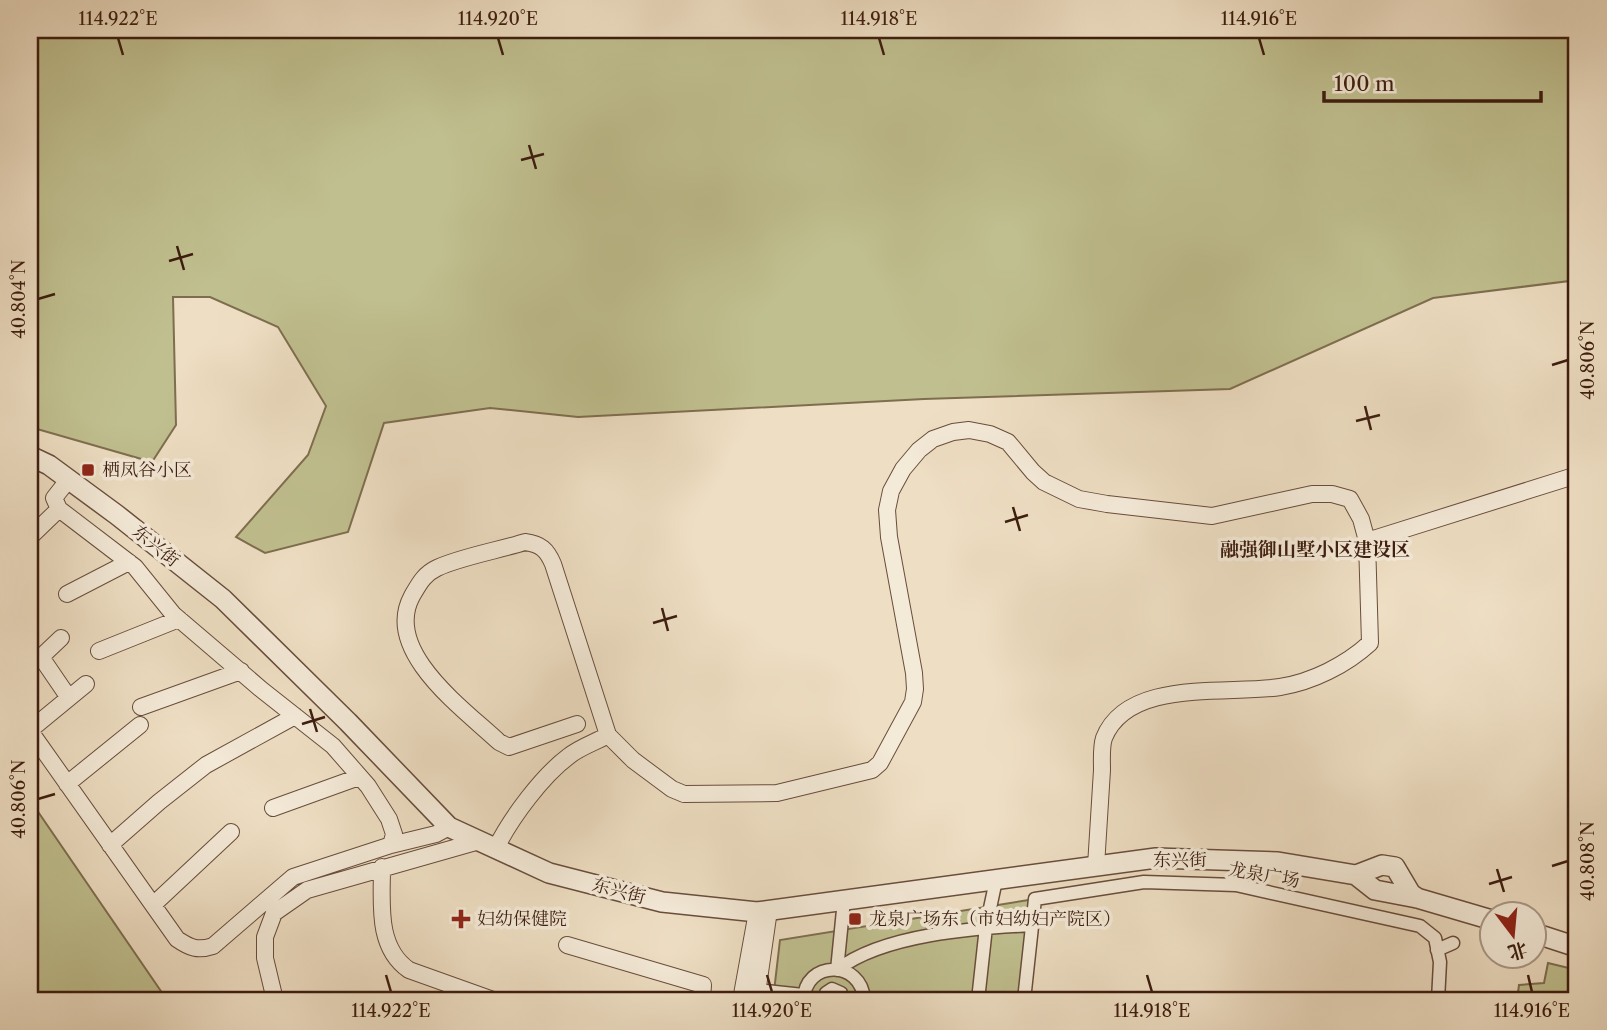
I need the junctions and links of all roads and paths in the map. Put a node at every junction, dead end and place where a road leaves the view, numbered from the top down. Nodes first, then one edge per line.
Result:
1 (30, 456) edge
2 (1577, 475) edge
3 (69, 480) junction
4 (59, 509) junction
5 (30, 537) edge
6 (1367, 541) junction
7 (129, 562) junction
8 (67, 594) dead end
9 (178, 619) junction
10 (61, 638) dead end
11 (99, 651) dead end
12 (240, 671) junction
13 (86, 684) dead end
14 (69, 698) junction
15 (141, 707) dead end
16 (295, 716) junction
17 (577, 724) dead end
18 (140, 725) dead end
19 (30, 730) edge
20 (608, 735) junction
21 (359, 776) junction
22 (67, 784) junction
23 (273, 808) dead end
24 (449, 827) junction
25 (231, 832) dead end
26 (488, 844) junction
27 (110, 845) junction
28 (391, 845) junction
29 (1230, 860) junction
30 (1096, 866) junction
31 (382, 867) junction
32 (1356, 875) junction
33 (996, 880) junction
34 (1229, 885) junction
35 (1417, 898) junction
36 (844, 900) junction
37 (153, 905) junction
38 (763, 911) junction
39 (1478, 916) edge
40 (1032, 925) junction
41 (986, 927) junction
42 (1548, 938) edge
43 (1453, 943) dead end
44 (567, 945) dead end
45 (1577, 947) edge
46 (1437, 950) junction
47 (837, 970) junction
48 (757, 995) edge
49 (803, 998) edge
50 (275, 1000) edge
51 (493, 1000) edge
52 (702, 1000) edge
53 (741, 1000) edge
54 (824, 1000) edge
55 (842, 1000) edge
56 (864, 1000) edge
57 (978, 1000) edge
58 (1024, 1000) edge
59 (1438, 1000) edge

1 - 3 street, 东兴街
2 - 6 street
3 - 4 street
3 - 24 street, 东兴街
4 - 5 street
4 - 7 street
6 - 20 street
6 - 30 street
7 - 8 street
7 - 9 street
9 - 11 street
9 - 12 street
10 - 14 street
12 - 15 street
12 - 16 street
13 - 14 street
14 - 19 street
16 - 21 street
16 - 27 street
17 - 20 street
18 - 22 street
19 - 22 street
20 - 26 street
21 - 23 street
21 - 28 street
22 - 27 street
24 - 26 street, 东兴街
24 - 28 street
25 - 37 street
26 - 31 street
26 - 38 street, 东兴街
27 - 37 street
28 - 37 street
29 - 30 street, 东兴街
29 - 32 street, 东兴街
29 - 34 street
30 - 33 street, 东兴街
31 - 50 street
31 - 51 street
32 - 35 street
32 - 35 street
33 - 36 street, 东兴街
33 - 41 street
34 - 40 street, 龙泉广场
34 - 46 street, 龙泉广场
35 - 39 street
36 - 38 street, 东兴街
36 - 47 street
38 - 48 street
38 - 53 street
40 - 41 street
40 - 58 street, 龙泉广场
41 - 47 street
41 - 57 street
42 - 45 street
43 - 46 street
44 - 52 street
46 - 59 street
47 - 49 street
47 - 56 street
48 - 49 street
54 - 55 street

